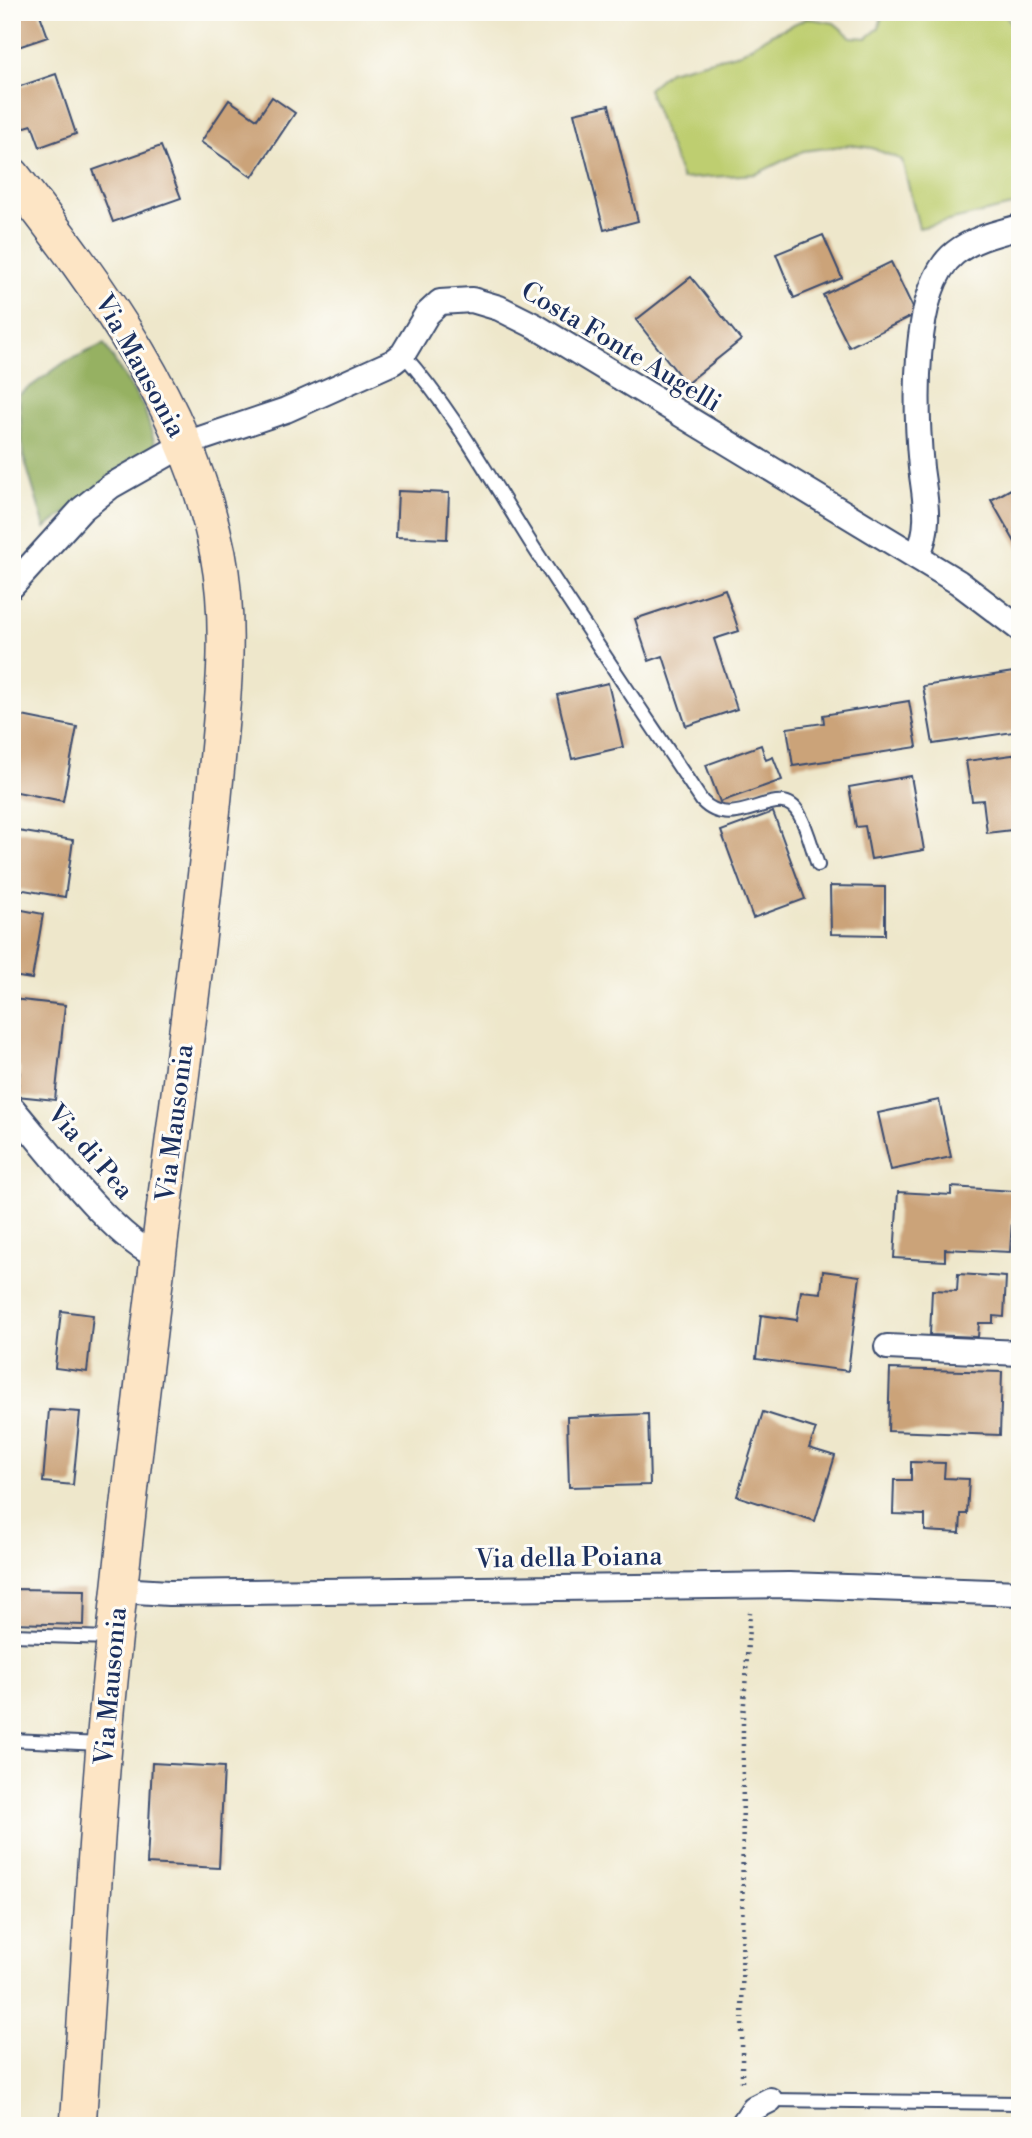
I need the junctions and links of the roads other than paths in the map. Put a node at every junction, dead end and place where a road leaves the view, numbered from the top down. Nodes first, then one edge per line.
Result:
1 (12, 174) edge
2 (1020, 227) edge
3 (403, 354) junction
4 (185, 444) junction
5 (917, 556) junction
6 (12, 586) edge
7 (1020, 629) edge
8 (818, 865) dead end
9 (12, 1108) edge
10 (158, 1255) junction
11 (887, 1347) dead end
12 (1020, 1353) edge
13 (119, 1590) junction
14 (1020, 1593) edge
15 (12, 1635) edge
16 (115, 1639) junction
17 (12, 1740) edge
18 (105, 1744) junction
19 (1020, 2103) edge
20 (755, 2111) edge
21 (78, 2126) edge

1 - 4 main road, Via Mausonia
2 - 5 street
3 - 4 street, Costa Fonte Augelli
3 - 5 street, Costa Fonte Augelli
3 - 8 lane
4 - 6 street, Costa Fonte Augelli
4 - 10 main road, Via Mausonia
5 - 7 street, Costa Fonte Augelli
9 - 10 street, Via di Pea
10 - 13 main road, Via Mausonia
11 - 12 street
13 - 14 street, Via della Poiana
13 - 16 main road, Via Mausonia
15 - 16 lane
16 - 18 main road, Via Mausonia
17 - 18 lane
18 - 21 main road, Via Mausonia
19 - 20 lane

